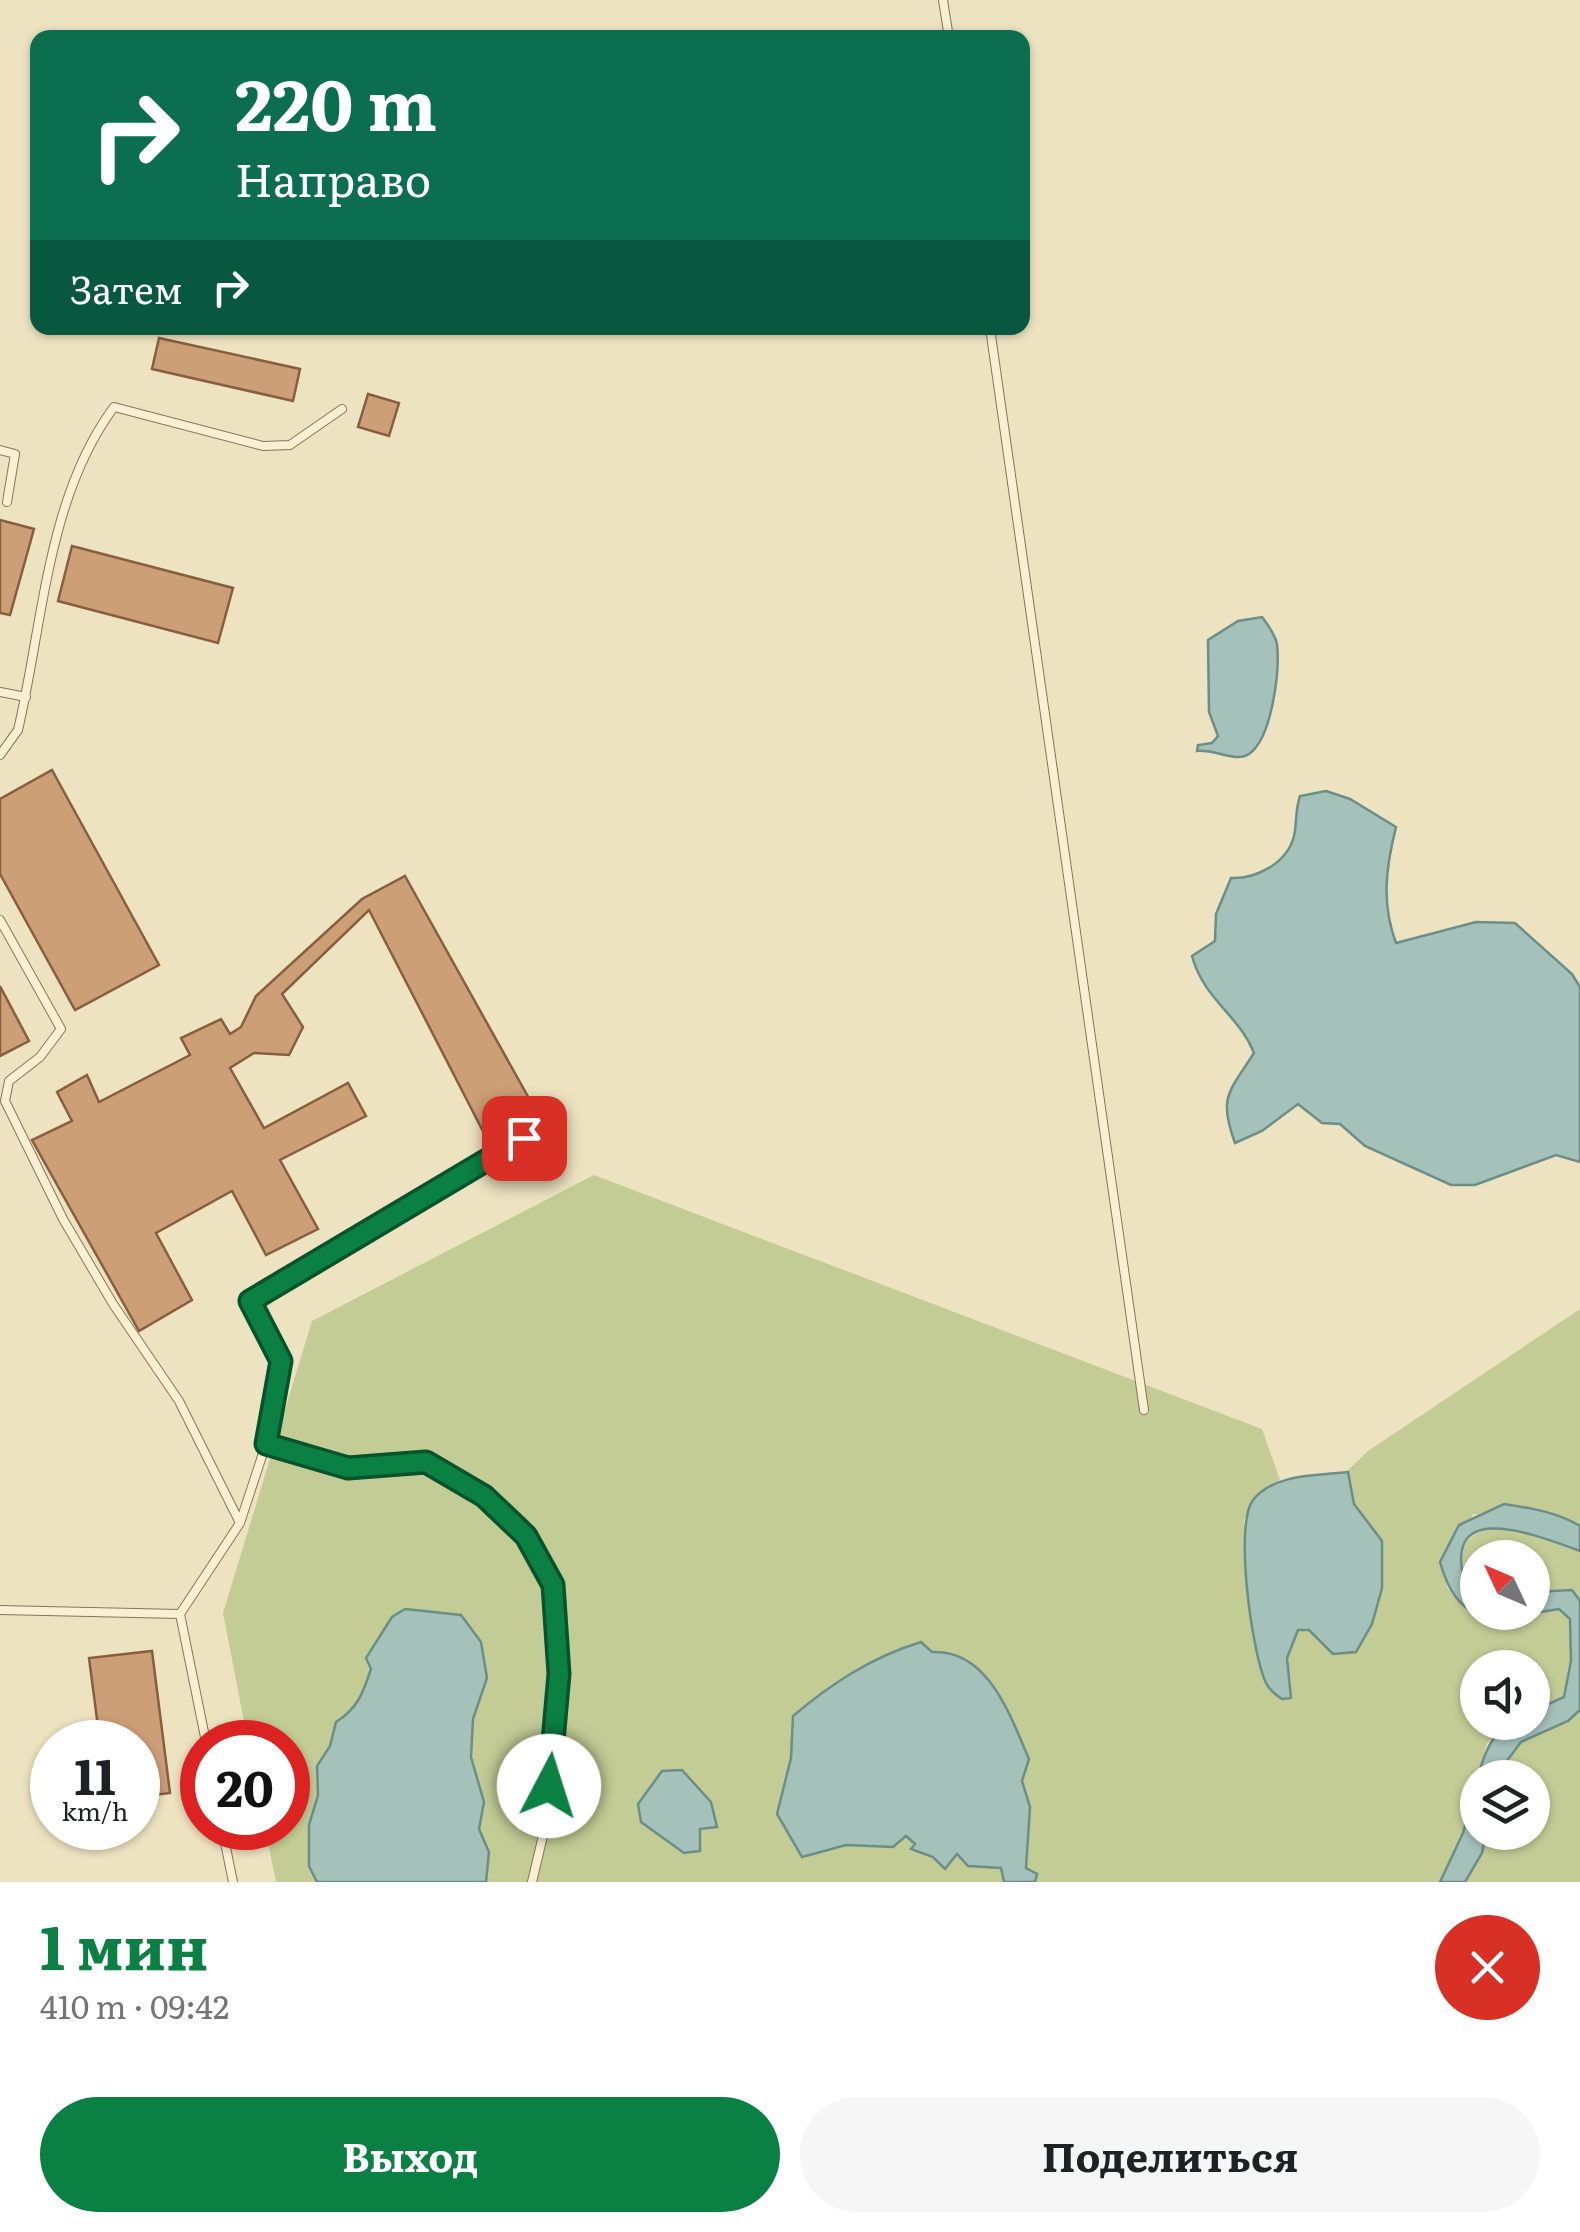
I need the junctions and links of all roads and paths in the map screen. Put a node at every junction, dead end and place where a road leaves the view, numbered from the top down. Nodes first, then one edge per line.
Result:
1 (944, 0) edge
2 (948, 30) edge
3 (991, 335) edge
4 (342, 409) dead end
5 (0, 450) edge
6 (7, 502) dead end
7 (0, 692) edge
8 (26, 698) junction
9 (0, 755) edge
10 (0, 920) edge
11 (524, 1138) dead end
12 (1144, 1410) dead end
13 (266, 1444) junction
14 (240, 1523) junction
15 (0, 1610) edge
16 (180, 1614) junction
17 (202, 1720) edge
18 (226, 1850) edge
19 (233, 1882) edge
20 (532, 1882) edge

1 - 2 lane
3 - 12 lane
4 - 8 lane
5 - 6 lane
7 - 8 lane
8 - 9 lane
10 - 14 lane
11 - 13 lane
13 - 14 lane
13 - 20 lane
14 - 16 lane
15 - 16 lane
16 - 17 lane
18 - 19 lane

